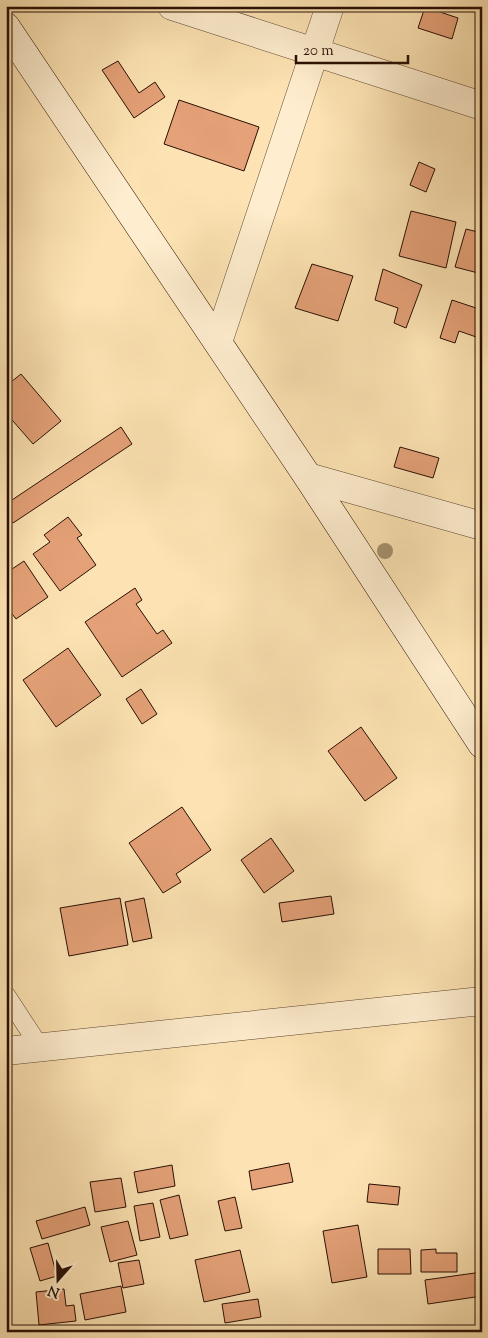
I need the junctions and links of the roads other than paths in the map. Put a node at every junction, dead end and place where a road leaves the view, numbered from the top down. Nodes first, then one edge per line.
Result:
1 (172, 6) edge
2 (330, 6) edge
3 (6, 27) edge
4 (314, 52) junction
5 (482, 106) edge
6 (218, 342) junction
7 (308, 477) junction
8 (482, 526) edge
9 (482, 744) edge
10 (6, 996) edge
11 (482, 1001) edge
12 (40, 1047) junction
13 (6, 1052) edge

1 - 4 street
2 - 4 street
3 - 6 street
4 - 5 street
4 - 6 street
6 - 7 street
7 - 8 street
7 - 9 street
10 - 12 lane
11 - 12 street
12 - 13 street

